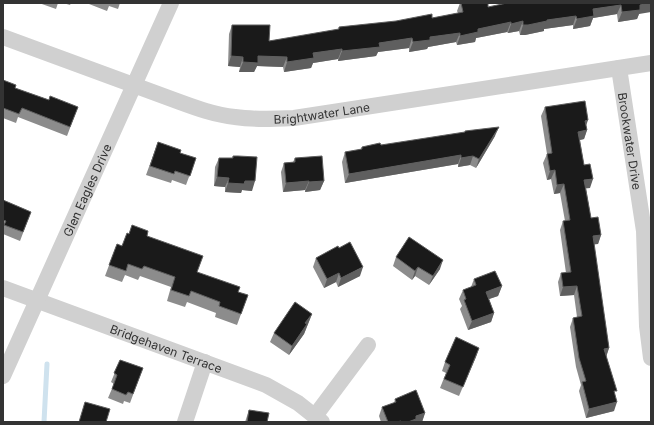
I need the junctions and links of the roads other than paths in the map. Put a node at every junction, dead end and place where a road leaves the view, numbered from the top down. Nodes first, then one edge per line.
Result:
1 (171, 3) edge
2 (3, 37) edge
3 (651, 63) edge
4 (620, 68) junction
5 (134, 85) junction
6 (3, 288) edge
7 (37, 300) junction
8 (368, 345) dead end
9 (651, 358) edge
10 (205, 362) junction
11 (3, 376) edge
12 (318, 419) edge
13 (185, 422) edge

1 - 5 street, Glen Eagles Drive
2 - 5 street, Brightwater Lane
3 - 4 street, Brightwater Lane
4 - 5 street, Brightwater Lane
4 - 9 street, Brookwater Drive
5 - 7 street, Glen Eagles Drive
6 - 7 street, Bridgehaven Terrace
7 - 10 street, Bridgehaven Terrace
7 - 11 street, Glen Eagles Drive
8 - 12 street
10 - 12 street, Bridgehaven Terrace
10 - 13 street

